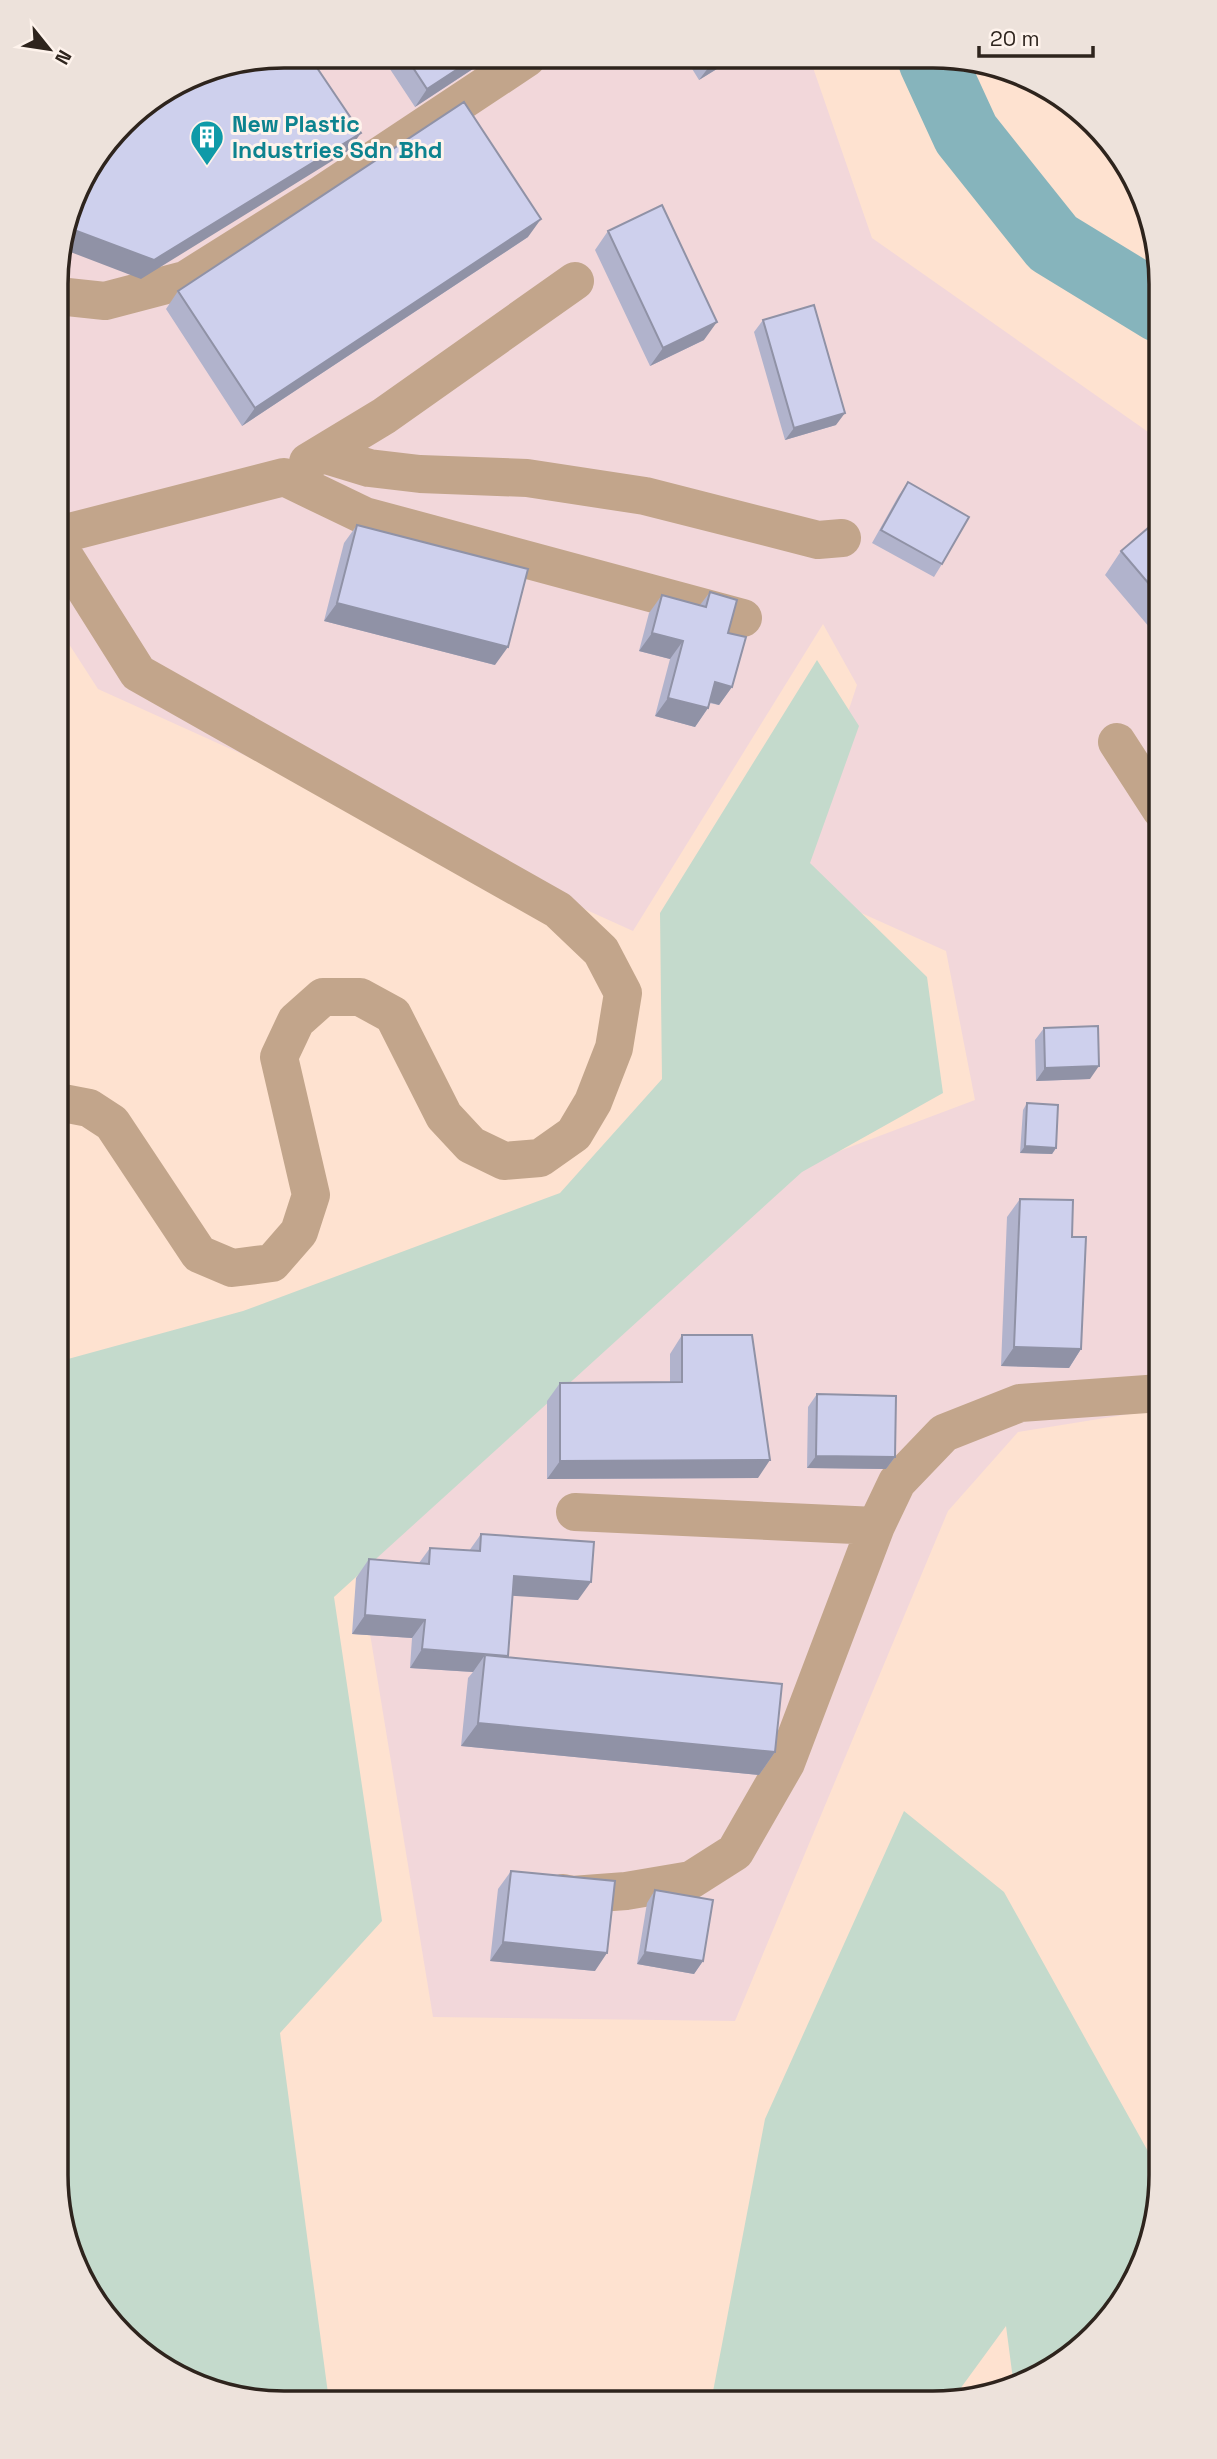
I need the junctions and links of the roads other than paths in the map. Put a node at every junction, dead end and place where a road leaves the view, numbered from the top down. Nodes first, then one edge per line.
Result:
1 (511, 69) edge
2 (575, 281) dead end
3 (69, 297) edge
4 (323, 454) junction
5 (284, 477) junction
6 (69, 532) edge
7 (842, 538) dead end
8 (69, 563) edge
9 (743, 618) dead end
10 (1117, 742) dead end
11 (1149, 791) edge
12 (69, 1104) edge
13 (1148, 1394) edge
14 (575, 1513) dead end
15 (876, 1526) junction
16 (525, 1887) edge

1 - 3 lane
2 - 4 lane
4 - 5 lane
4 - 7 lane
5 - 6 lane
5 - 9 lane
8 - 12 lane
10 - 11 lane
13 - 15 lane
14 - 15 lane
15 - 16 lane

